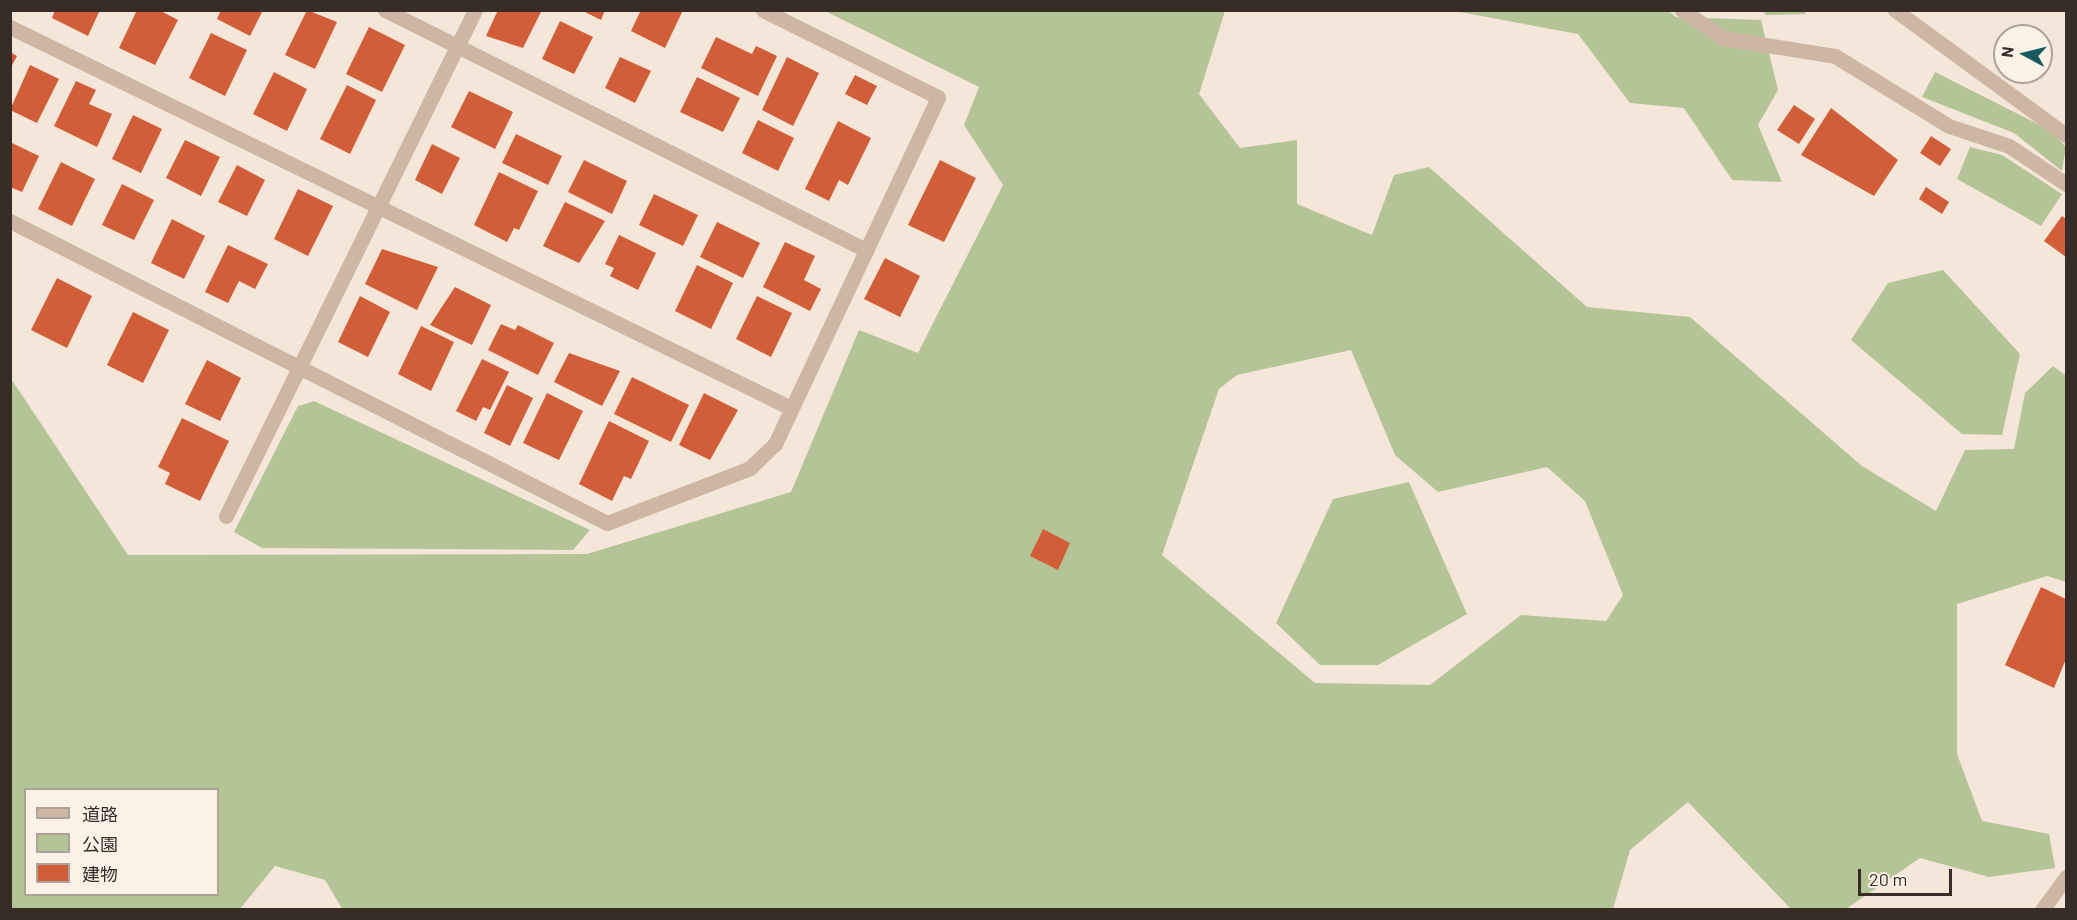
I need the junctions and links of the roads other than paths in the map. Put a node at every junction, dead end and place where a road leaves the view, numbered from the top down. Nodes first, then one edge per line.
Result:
1 (385, 10) edge
2 (475, 10) edge
3 (763, 10) edge
4 (1682, 10) edge
5 (1894, 10) edge
6 (10, 27) edge
7 (458, 45) junction
8 (2067, 135) edge
9 (2067, 184) edge
10 (378, 206) junction
11 (10, 221) edge
12 (866, 250) junction
13 (298, 369) junction
14 (791, 408) junction
15 (226, 516) dead end
16 (2067, 877) edge
17 (2042, 909) edge

1 - 7 street
2 - 7 street
3 - 12 street
4 - 9 street
5 - 8 street
6 - 10 street
7 - 10 street
7 - 12 street
10 - 13 street
10 - 14 street
11 - 13 street
12 - 14 street
13 - 14 street
13 - 15 street
16 - 17 street

